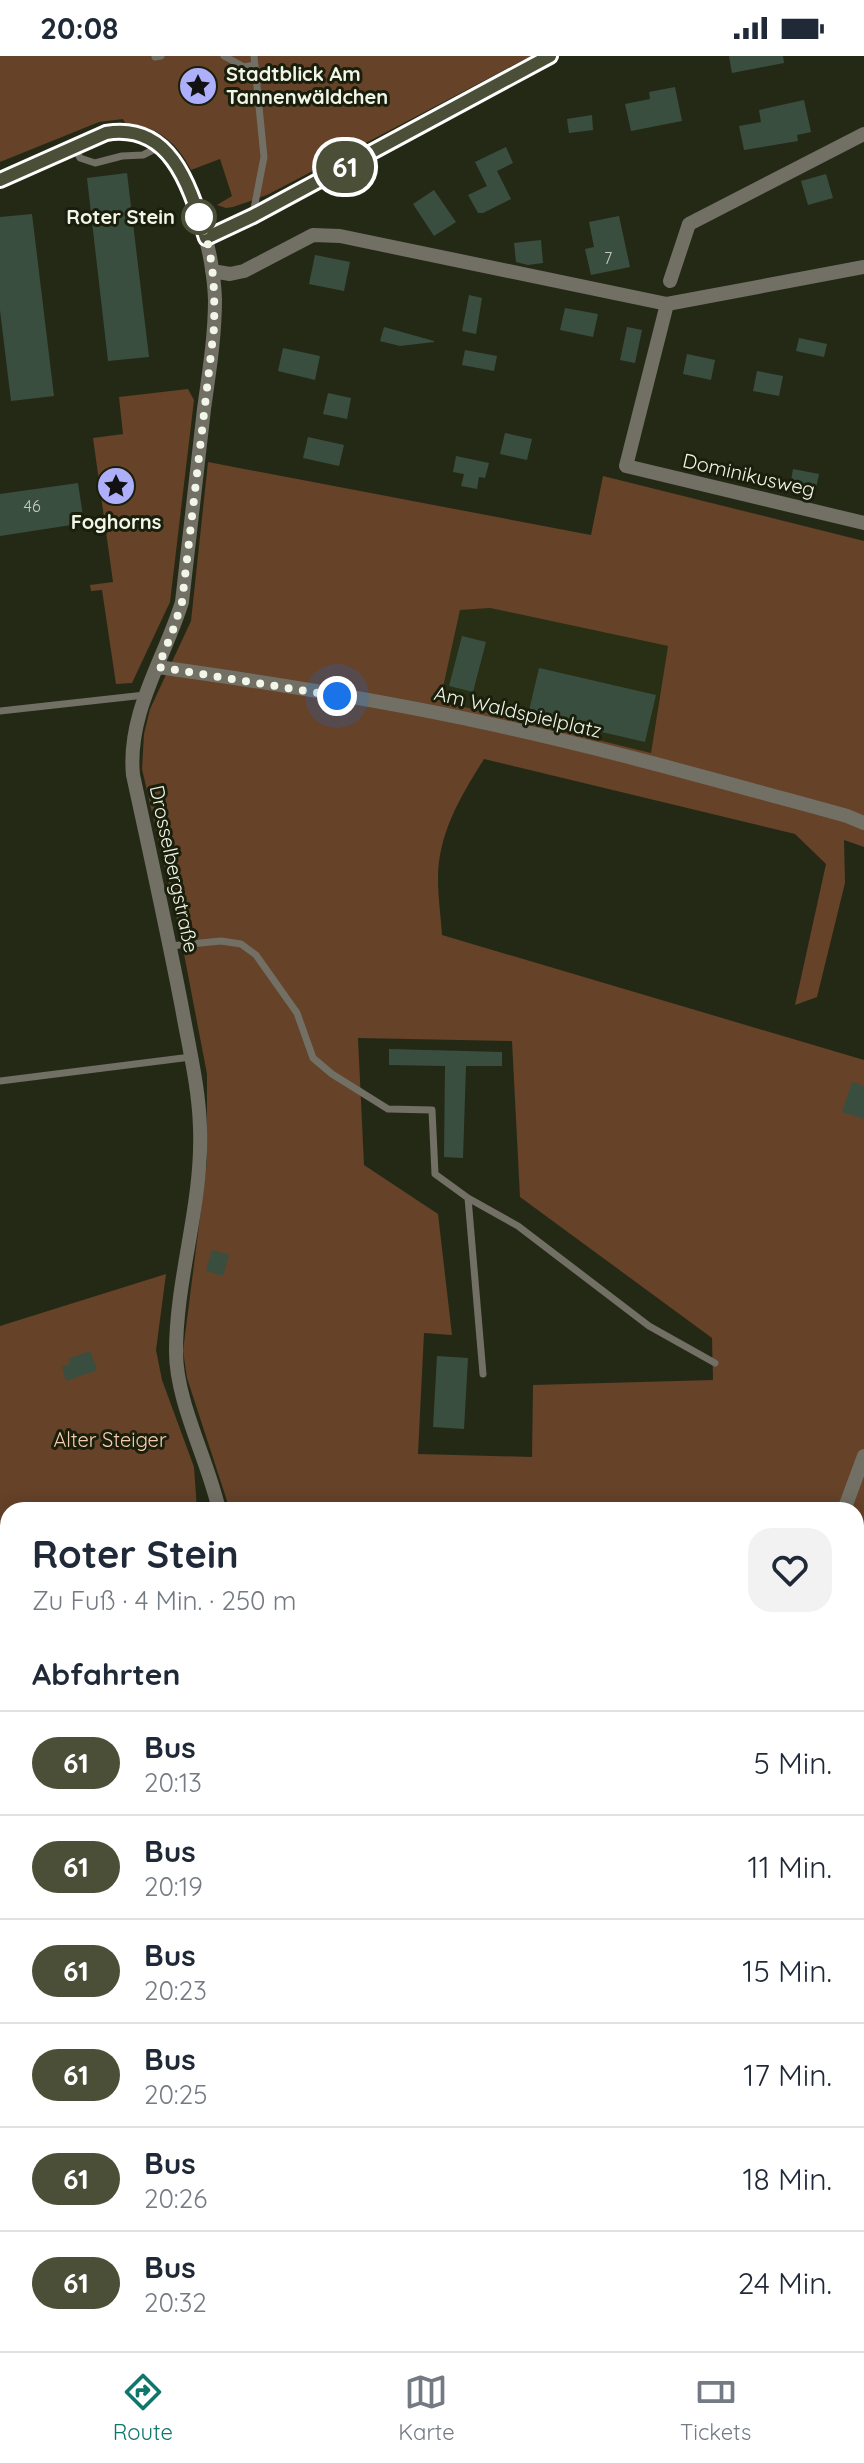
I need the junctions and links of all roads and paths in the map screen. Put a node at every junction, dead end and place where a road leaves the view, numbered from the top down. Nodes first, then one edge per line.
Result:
1 (224, 56) edge
2 (550, 56) edge
3 (255, 61) edge
4 (864, 134) edge
5 (161, 145) junction
6 (74, 146) junction
7 (0, 180) edge
8 (253, 216) junction
9 (206, 238) junction
10 (864, 267) edge
11 (212, 271) junction
12 (670, 281) dead end
13 (667, 304) junction
14 (864, 523) edge
15 (158, 667) junction
16 (146, 695) junction
17 (0, 711) edge
18 (864, 823) edge
19 (170, 946) junction
20 (191, 1057) junction
21 (0, 1081) edge
22 (468, 1198) junction
23 (715, 1363) dead end
24 (483, 1374) dead end
25 (864, 1456) edge
26 (217, 1502) edge
27 (847, 1502) edge

1 - 3 lane
2 - 8 street
3 - 8 lane
4 - 12 street
5 - 6 street
5 - 6 lane
5 - 9 street, Drosselbergstraße
6 - 7 street
8 - 9 street
9 - 11 street, Drosselbergstraße
10 - 13 street
11 - 13 street
11 - 15 street, Drosselbergstraße
13 - 14 street, Dominikusweg
15 - 16 street, Drosselbergstraße
15 - 18 street, Am Waldspielplatz
16 - 17 lane
16 - 19 street, Drosselbergstraße
19 - 20 street, Drosselbergstraße
19 - 22 lane
20 - 21 lane
20 - 26 street, Drosselbergstraße
22 - 23 lane
22 - 24 lane
25 - 27 street

